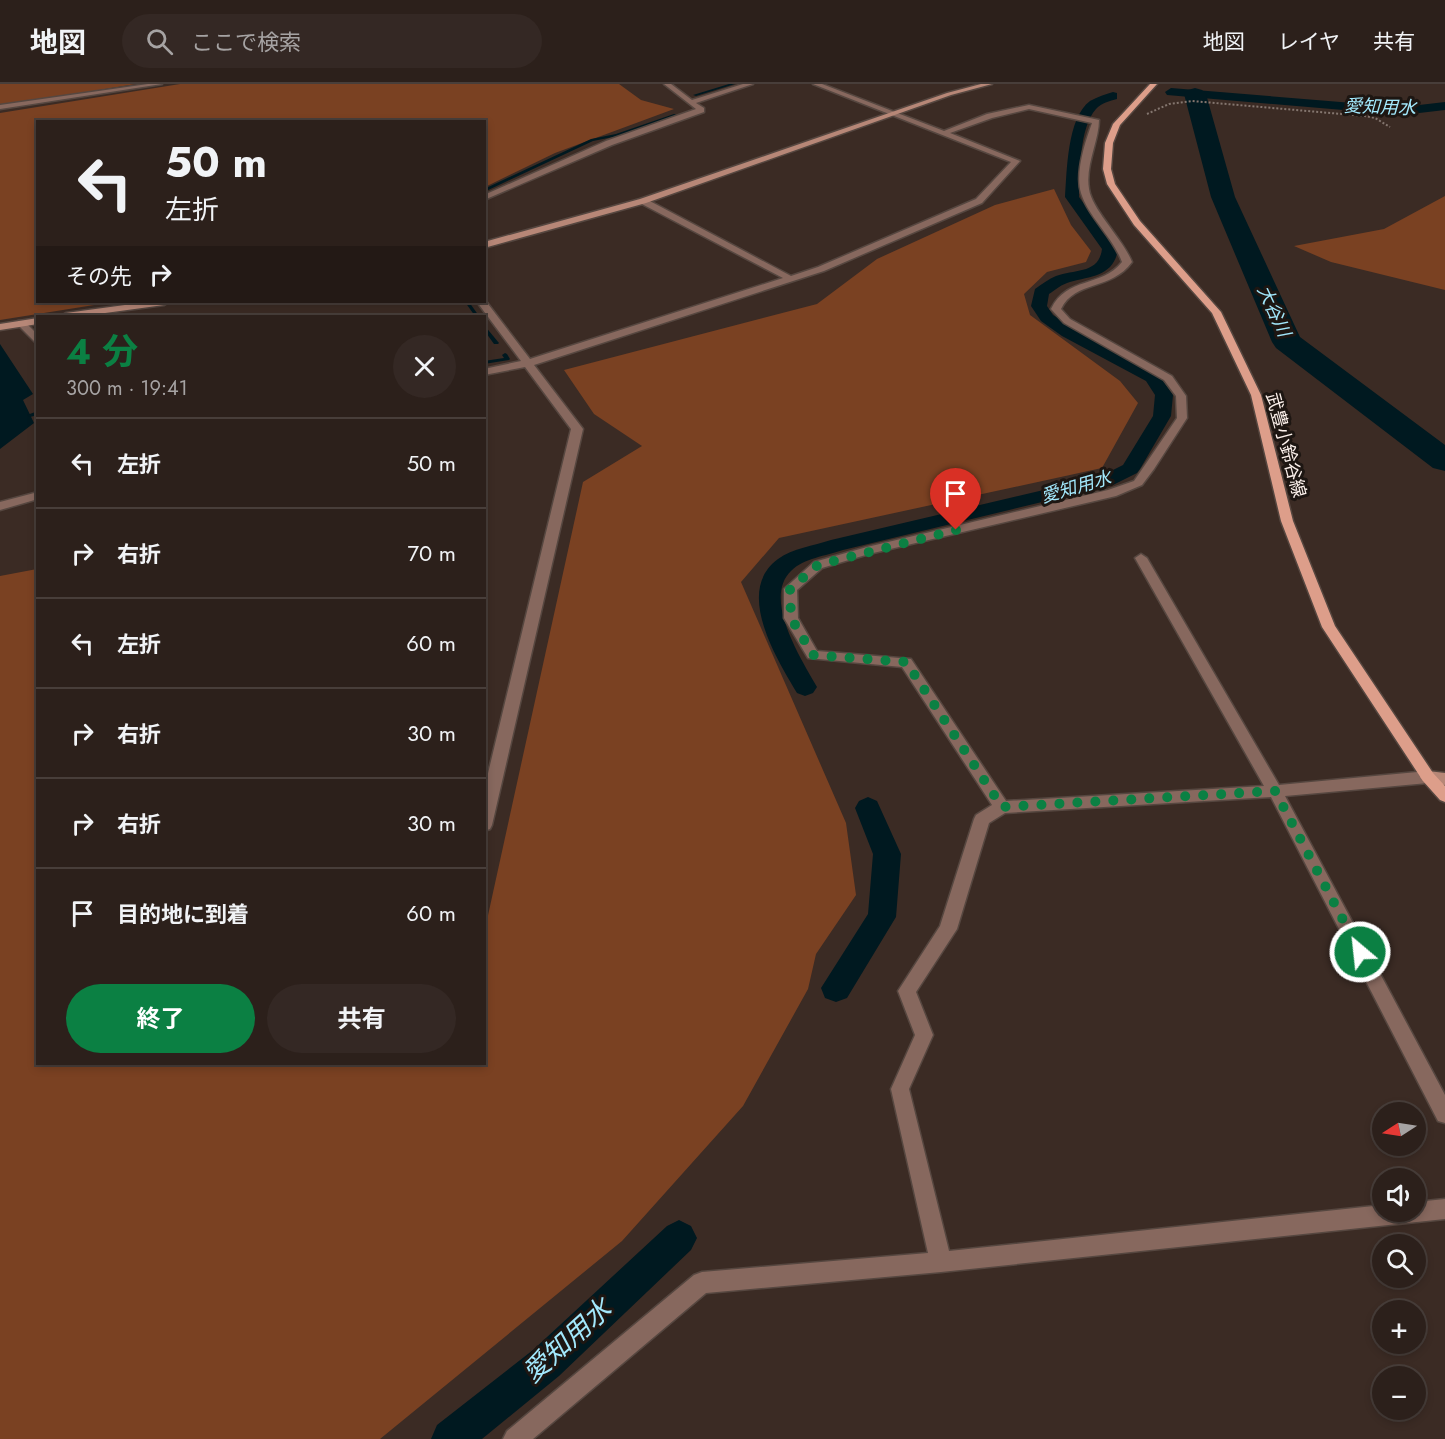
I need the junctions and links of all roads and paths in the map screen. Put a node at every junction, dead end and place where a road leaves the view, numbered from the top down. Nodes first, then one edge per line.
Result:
1 (159, 84) edge
2 (667, 84) edge
3 (750, 84) edge
4 (816, 84) edge
5 (989, 84) edge
6 (1154, 84) edge
7 (692, 102) junction
8 (0, 107) edge
9 (1129, 111) junction
10 (894, 114) junction
11 (1390, 127) dead end
12 (944, 134) junction
13 (486, 197) edge
14 (643, 201) junction
15 (486, 244) edge
16 (791, 279) junction
17 (157, 303) edge
18 (483, 303) edge
19 (73, 315) edge
20 (36, 321) edge
21 (21, 323) junction
22 (0, 327) edge
23 (36, 340) edge
24 (529, 363) junction
25 (486, 372) edge
26 (36, 496) edge
27 (0, 506) edge
28 (1141, 558) dead end
29 (1428, 777) junction
30 (1445, 779) edge
31 (1275, 791) junction
32 (1445, 796) edge
33 (1002, 807) junction
34 (486, 816) edge
35 (1445, 1114) edge
36 (1445, 1209) edge
37 (1426, 1211) edge
38 (1372, 1216) edge
39 (940, 1262) junction
40 (515, 1439) edge

1 - 8 lane
2 - 7 street
3 - 7 street
4 - 10 street
5 - 10 street
6 - 9 main road, 武豊小鈴谷線
7 - 13 street
9 - 11 path
9 - 29 main road, 武豊小鈴谷線
10 - 12 street
10 - 14 street
12 - 16 street
12 - 33 street
14 - 15 street
14 - 16 street
16 - 24 street
17 - 19 street
18 - 24 street
20 - 21 street
21 - 22 street
21 - 23 street
24 - 25 street
24 - 34 street
26 - 27 street
28 - 31 street
29 - 30 street
29 - 31 street
29 - 32 main road, 武豊小鈴谷線
31 - 33 street
31 - 35 street
33 - 39 street
36 - 37 street
38 - 39 street
39 - 40 street

